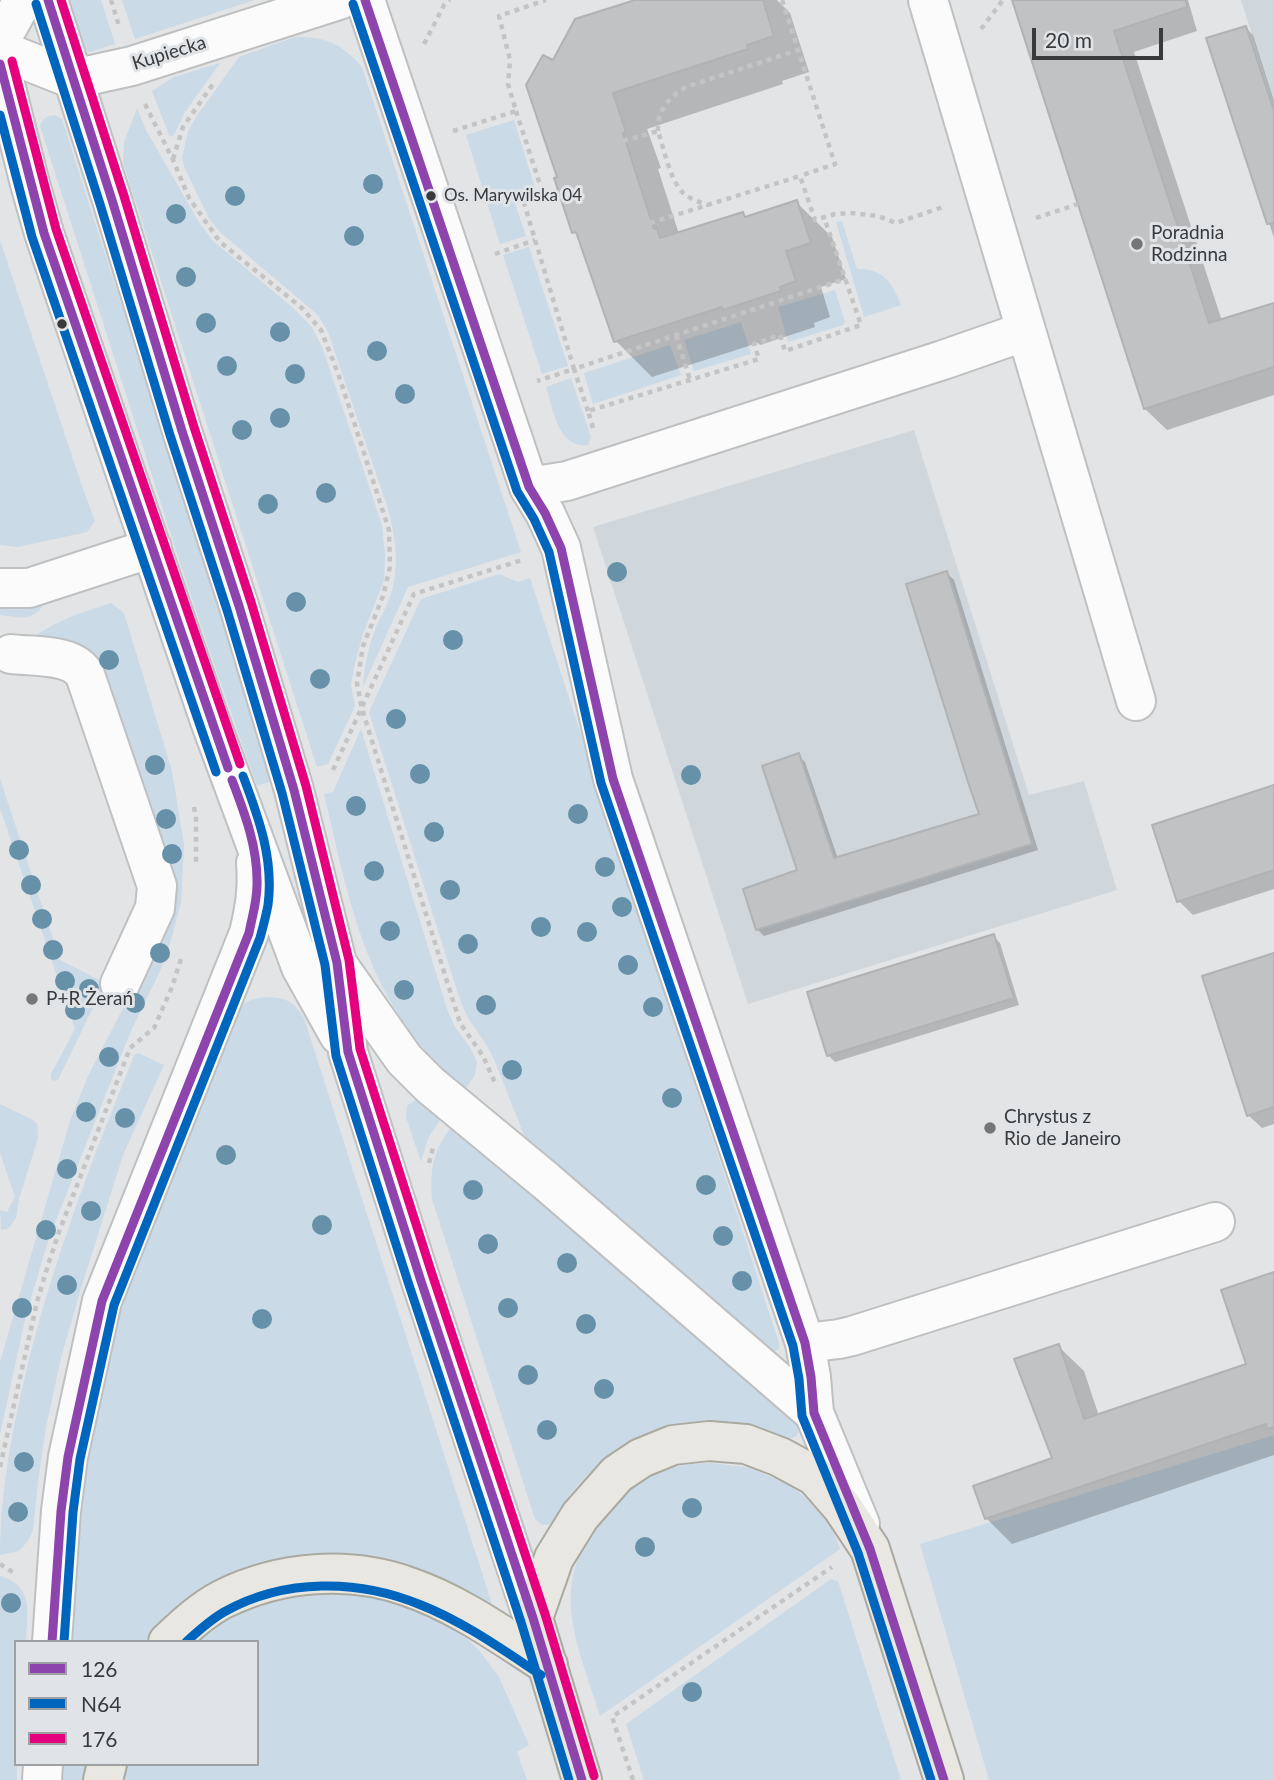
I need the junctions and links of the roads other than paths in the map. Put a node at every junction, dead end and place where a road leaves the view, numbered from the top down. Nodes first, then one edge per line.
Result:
1 (23, 0) edge
2 (48, 0) edge
3 (339, 0) edge
4 (365, 0) edge
5 (928, 0) edge
6 (0, 41) edge
7 (0, 50) edge
8 (0, 64) edge
9 (73, 79) junction
10 (14, 181) edge
11 (1026, 331) junction
12 (529, 487) junction
13 (152, 548) junction
14 (0, 588) edge
15 (11, 653) dead end
16 (1136, 701) dead end
17 (251, 833) junction
18 (337, 963) junction
19 (120, 984) dead end
20 (348, 1052) junction
21 (1215, 1222) dead end
22 (804, 1343) junction
23 (814, 1413) junction
24 (870, 1549) junction
25 (533, 1618) junction
26 (52, 1640) edge
27 (170, 1640) edge
28 (548, 1665) junction
29 (582, 1780) edge
30 (944, 1780) edge

1 - 6 street
2 - 9 street
3 - 9 street, Kupiecka
4 - 12 street
5 - 11 street
7 - 9 street
8 - 10 street
9 - 18 street
10 - 13 street
11 - 12 street
11 - 16 street
12 - 22 street
13 - 14 street
13 - 17 street
15 - 19 street
17 - 20 street
17 - 26 street
18 - 20 street
18 - 23 street
20 - 25 street
21 - 22 street
22 - 23 street
23 - 24 street
24 - 25 main road
24 - 30 main road
25 - 28 main road
27 - 28 main road
28 - 29 main road

